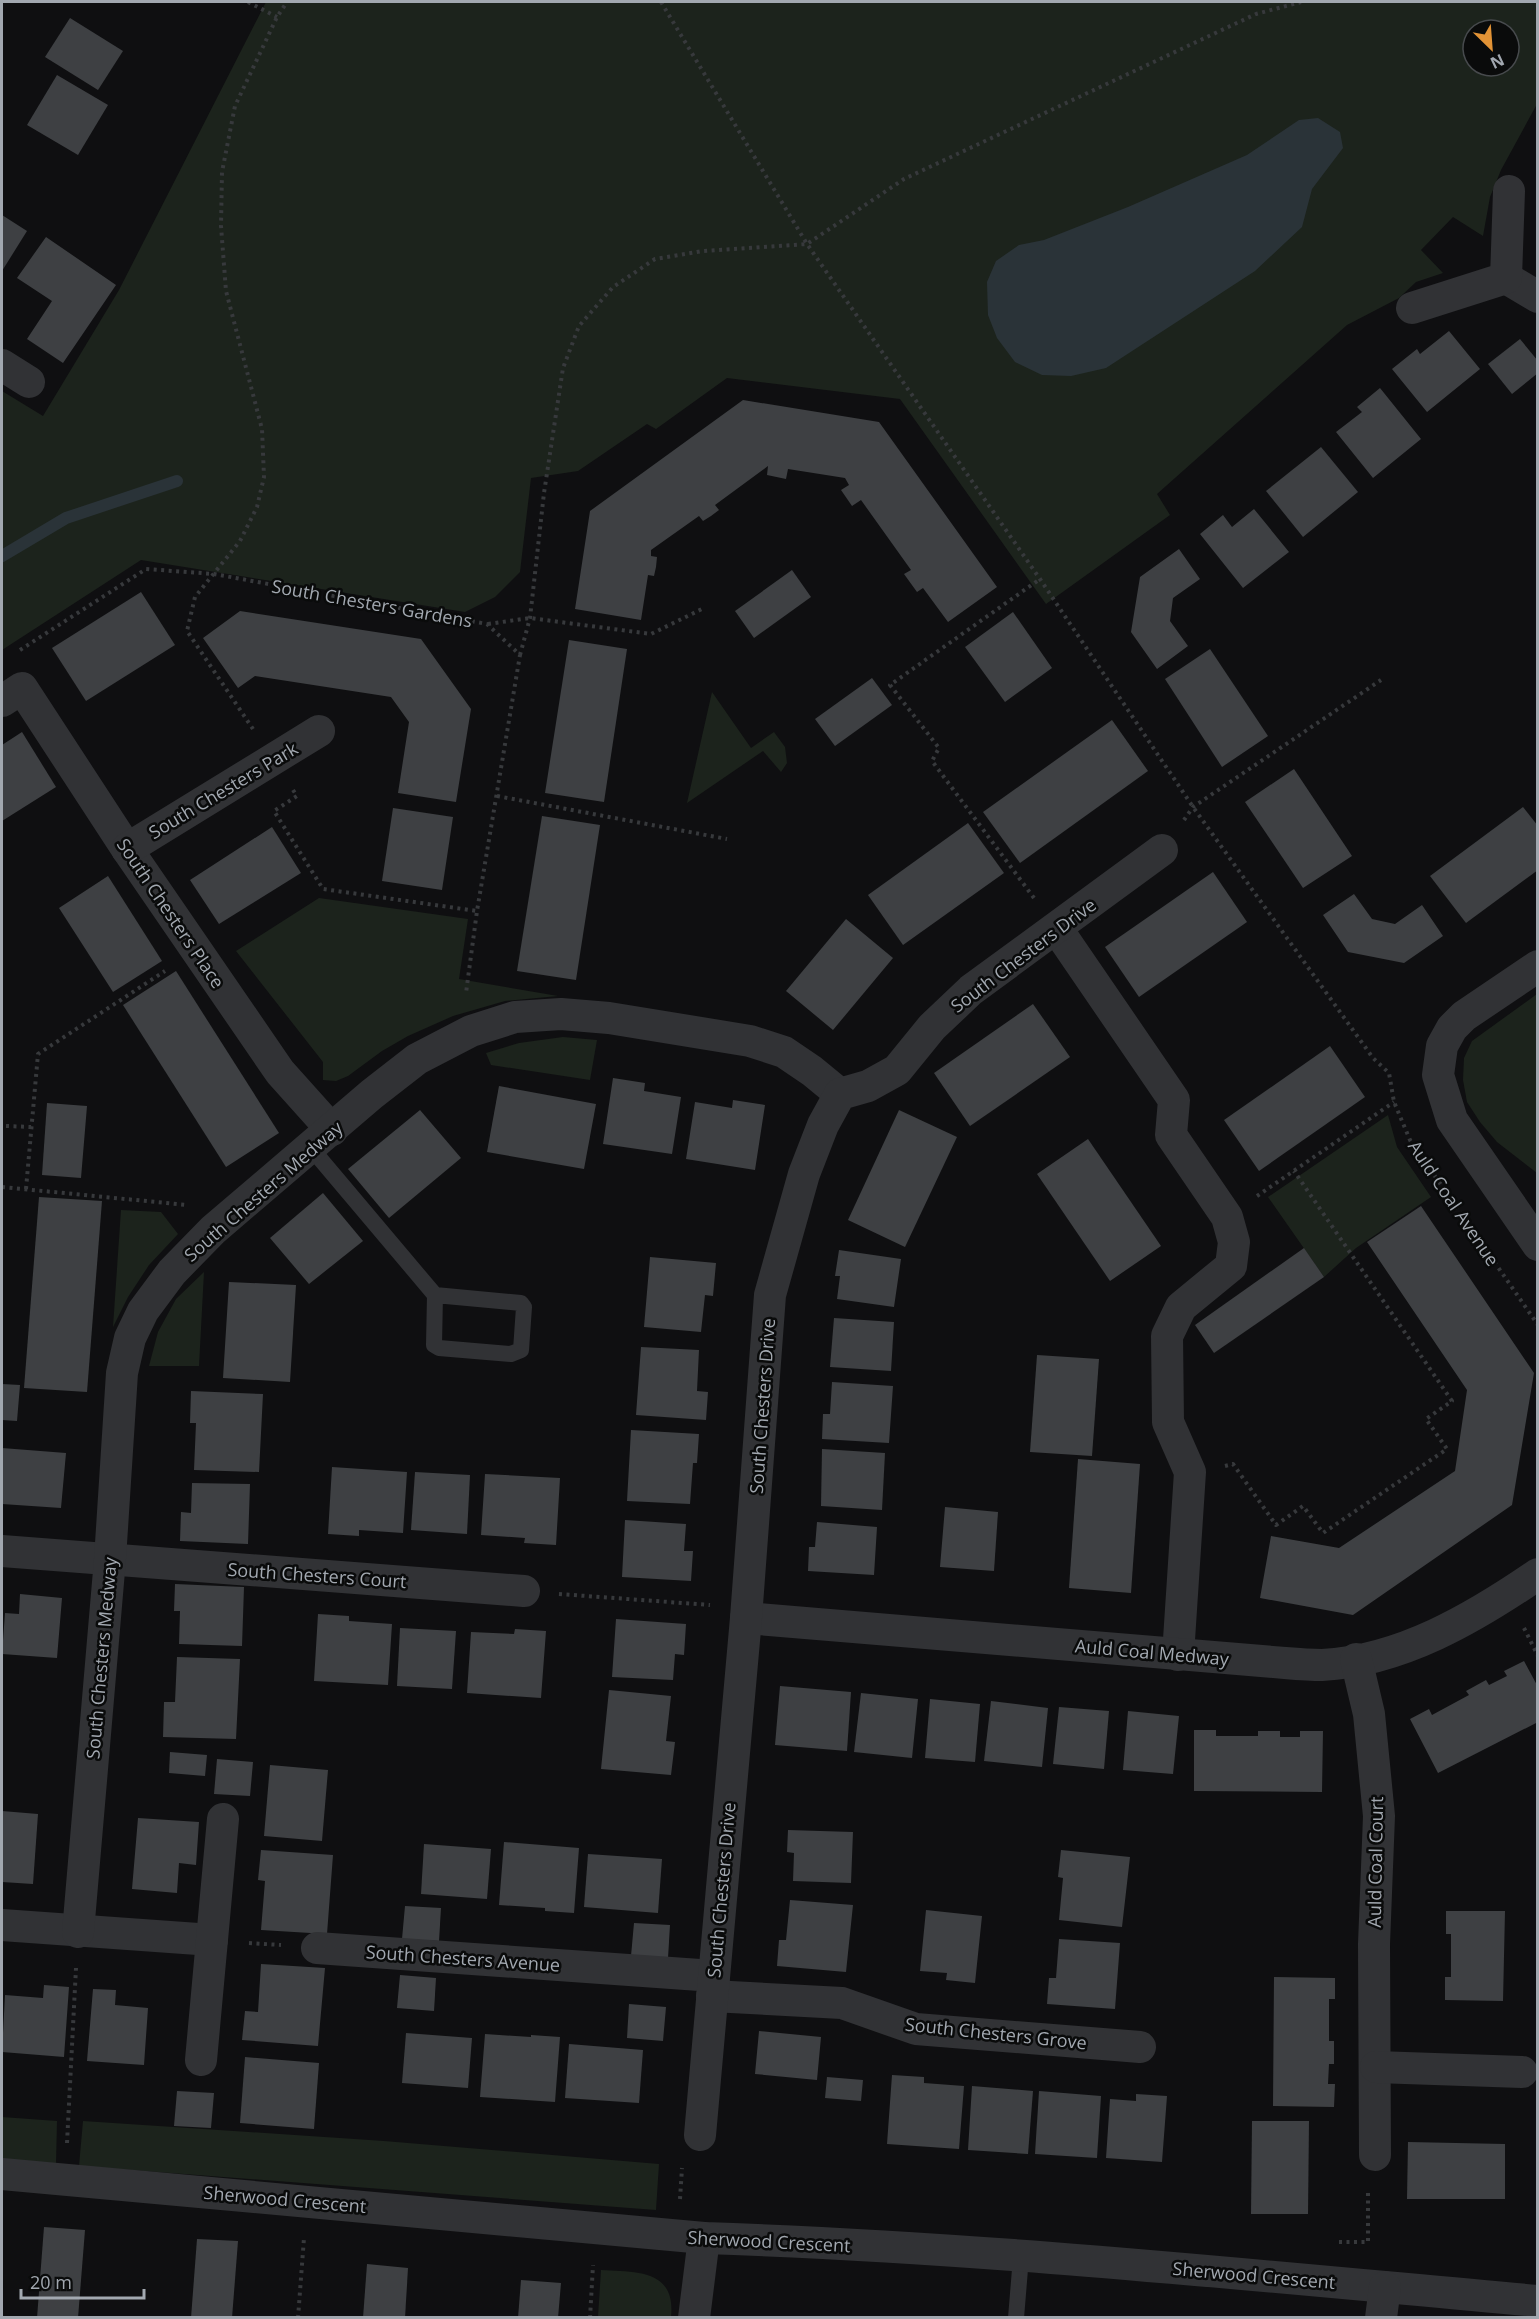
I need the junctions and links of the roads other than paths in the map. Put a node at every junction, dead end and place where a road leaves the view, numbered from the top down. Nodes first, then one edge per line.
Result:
1 (1509, 191) dead end
2 (1506, 278) junction
3 (1538, 297) edge
4 (1412, 308) dead end
5 (2, 365) edge
6 (29, 382) dead end
7 (12, 695) edge
8 (320, 731) dead end
9 (127, 849) junction
10 (1162, 850) road end
11 (1057, 929) junction
12 (1538, 966) edge
13 (840, 1094) junction
14 (321, 1139) junction
15 (1538, 1245) edge
16 (435, 1295) junction
17 (2, 1551) edge
18 (110, 1559) junction
19 (1538, 1574) edge
20 (524, 1592) road end
21 (746, 1613) junction
22 (1178, 1655) junction
23 (1356, 1659) junction
24 (223, 1819) dead end
25 (2, 1925) edge
26 (78, 1932) junction
27 (212, 1940) junction
28 (318, 1948) road end
29 (713, 1986) junction
30 (1140, 2047) dead end
31 (201, 2060) dead end
32 (1376, 2067) junction
33 (1522, 2073) dead end
34 (700, 2136) road end
35 (1375, 2156) road end
36 (2, 2174) edge
37 (691, 2237) junction
38 (1021, 2256) junction
39 (1385, 2287) junction
40 (1538, 2301) edge
41 (694, 2318) edge
42 (1016, 2318) edge
43 (1381, 2318) edge

1 - 2 street
2 - 3 street
2 - 4 street
5 - 6 street
7 - 9 street, South Chesters Place
8 - 9 street, South Chesters Park
9 - 14 street, South Chesters Place
10 - 11 street, South Chesters Drive
11 - 13 street, South Chesters Drive
11 - 22 street
12 - 15 street
13 - 14 street, South Chesters Medway
13 - 21 street, South Chesters Drive
14 - 16 lane
14 - 18 street, South Chesters Medway
16 - 16 lane
17 - 18 street, South Chesters Court
18 - 20 street, South Chesters Court
18 - 26 street, South Chesters Medway
19 - 23 street, Auld Coal Medway
21 - 22 street, Auld Coal Medway
21 - 29 street, South Chesters Drive
22 - 23 street, Auld Coal Medway
23 - 32 street, Auld Coal Court
24 - 27 street
25 - 26 street
26 - 27 street
27 - 31 street
28 - 29 street, South Chesters Avenue
29 - 30 street, South Chesters Grove
29 - 34 street, South Chesters Drive
32 - 33 street
32 - 35 street, Auld Coal Court
36 - 37 street, Sherwood Crescent
37 - 38 street, Sherwood Crescent
37 - 41 street
38 - 39 street, Sherwood Crescent
38 - 42 lane
39 - 40 street, Sherwood Crescent
39 - 43 street

